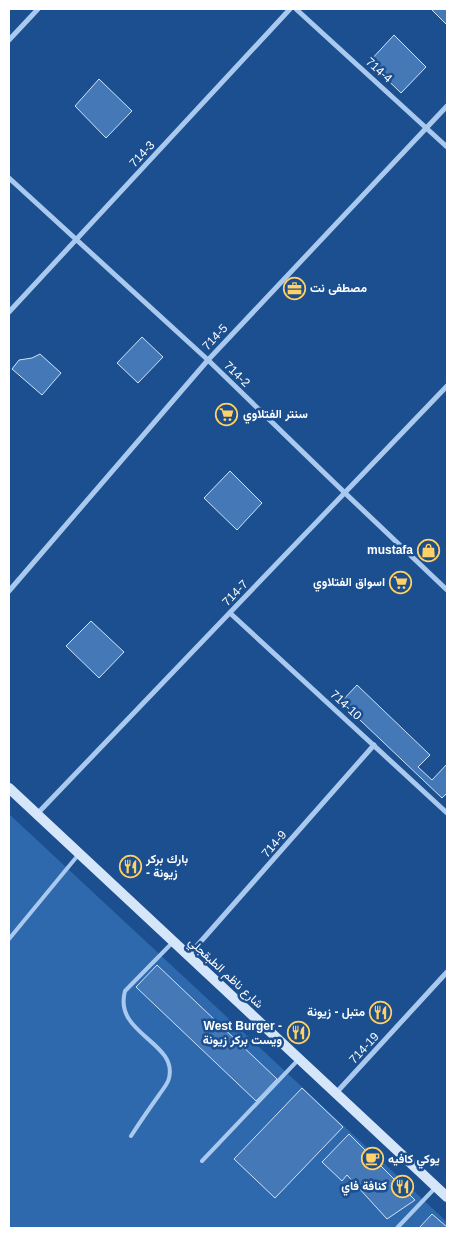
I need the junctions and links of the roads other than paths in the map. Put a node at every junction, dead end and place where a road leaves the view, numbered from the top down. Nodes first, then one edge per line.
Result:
1 (38, 9) edge
2 (290, 9) edge
3 (296, 9) edge
4 (9, 40) edge
5 (447, 106) edge
6 (426, 127) junction
7 (447, 147) edge
8 (9, 178) edge
9 (75, 240) junction
10 (9, 312) edge
11 (208, 360) junction
12 (447, 386) edge
13 (345, 493) junction
14 (447, 590) edge
15 (9, 591) edge
16 (230, 613) junction
17 (374, 745) junction
18 (9, 788) edge
19 (447, 813) edge
20 (37, 814) junction
21 (79, 854) junction
22 (9, 939) edge
23 (173, 942) junction
24 (188, 956) junction
25 (447, 972) edge
26 (299, 1059) junction
27 (336, 1093) junction
28 (130, 1136) dead end
29 (202, 1160) dead end
30 (436, 1187) junction
31 (447, 1197) edge
32 (397, 1228) edge

1 - 4 street
2 - 9 street, 714-3
3 - 6 street, 714-4
5 - 6 street, 714-5
6 - 7 street, 714-4
6 - 11 street, 714-5
8 - 9 street, 714-2
9 - 10 street, 714-3
9 - 11 street, 714-2
11 - 13 street, 714-2
11 - 15 street, 714-5
12 - 13 street, 714-7
13 - 14 street, 714-2
13 - 16 street, 714-7
16 - 17 street, 714-10
16 - 20 street, 714-7
17 - 19 street, 714-10
17 - 24 street, 714-9
18 - 20 main road, شارع ناظم الطبقجلي
20 - 21 main road, شارع ناظم الطبقجلي
21 - 22 lane
21 - 23 main road, شارع ناظم الطبقجلي
23 - 24 main road, شارع ناظم الطبقجلي
23 - 28 lane
24 - 26 main road, شارع ناظم الطبقجلي
25 - 27 street, 714-19
26 - 27 main road, شارع ناظم الطبقجلي
26 - 29 lane
27 - 30 main road, شارع ناظم الطبقجلي
30 - 31 main road, شارع ناظم الطبقجلي
30 - 32 lane

